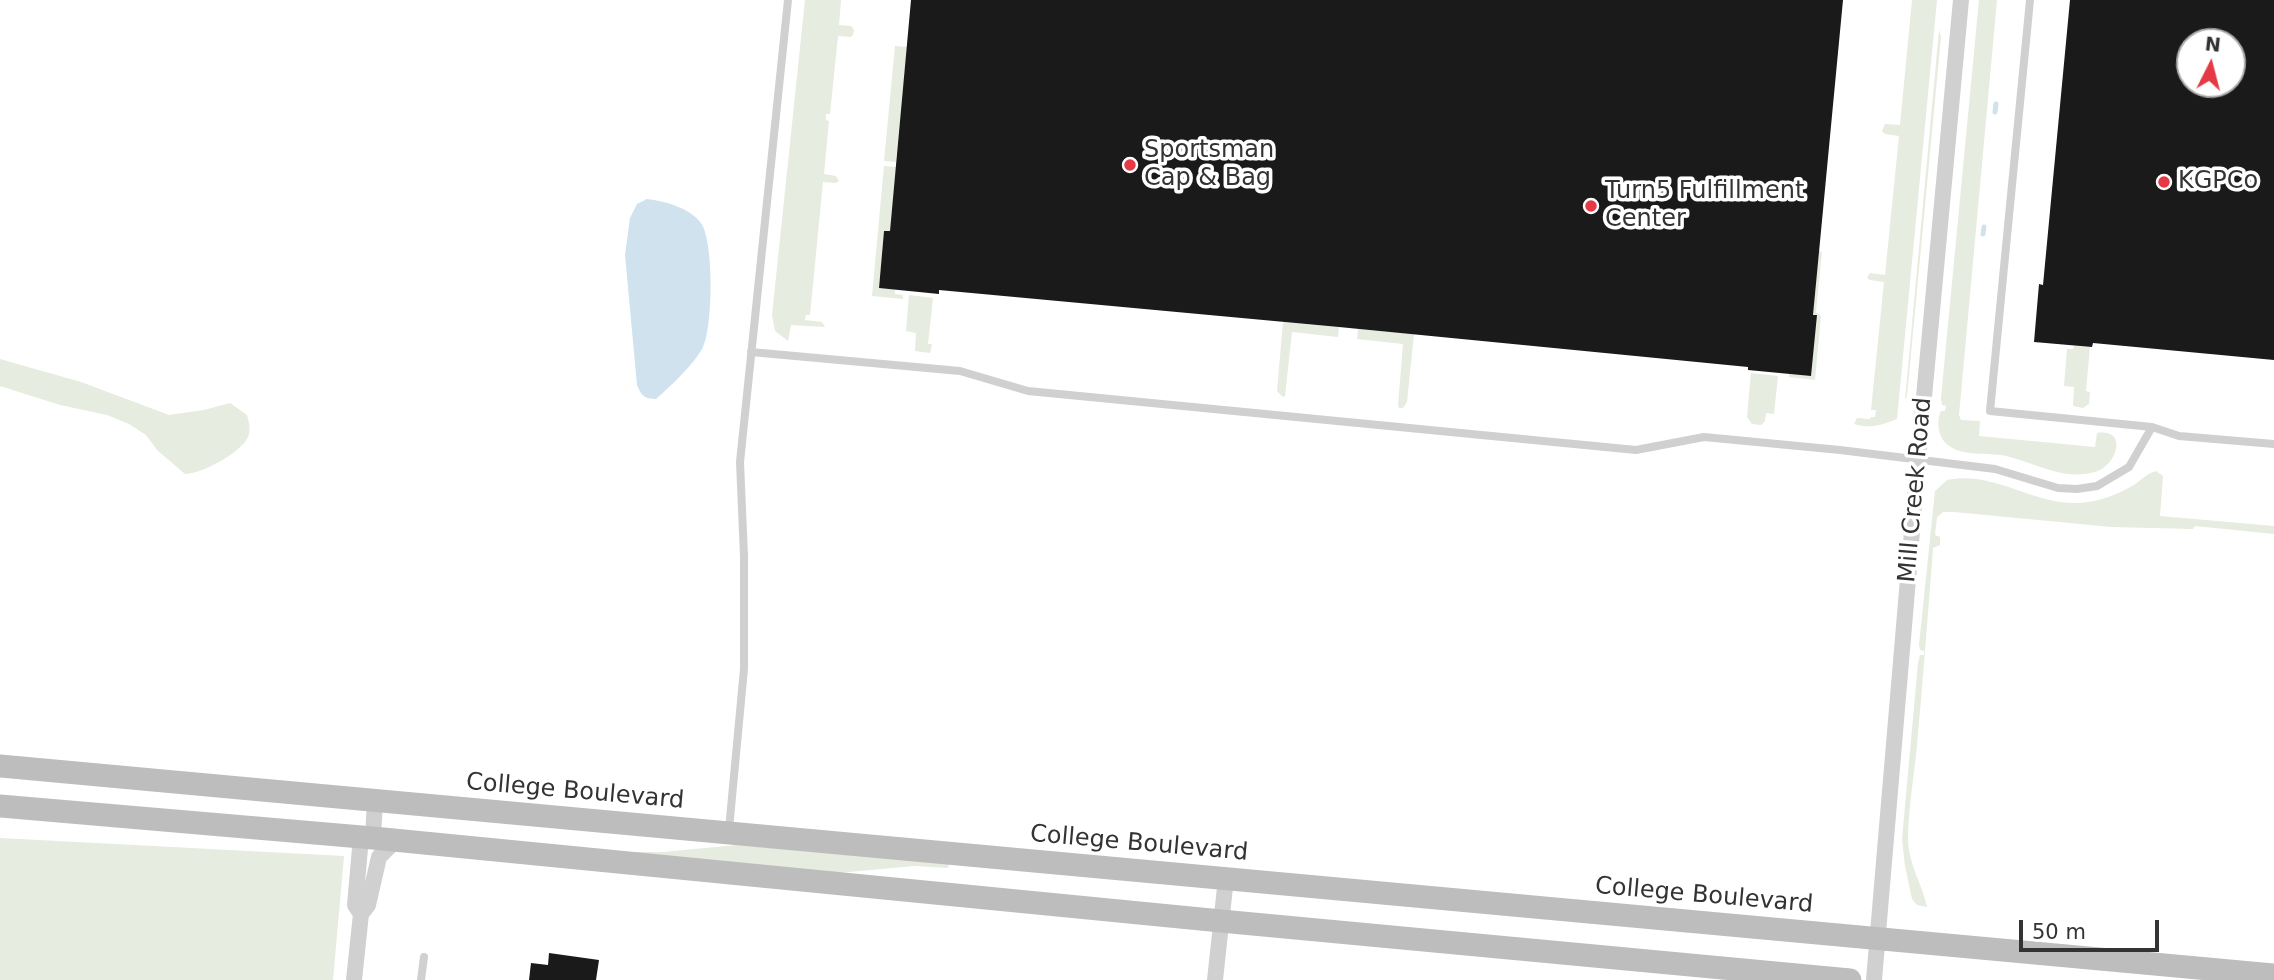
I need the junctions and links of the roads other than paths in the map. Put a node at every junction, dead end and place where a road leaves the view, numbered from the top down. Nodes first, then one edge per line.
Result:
1 (788, 0) edge
2 (1961, 0) edge
3 (2030, 0) edge
4 (751, 352) junction
5 (2152, 427) junction
6 (2274, 444) edge
7 (1918, 461) junction
8 (0, 766) edge
9 (376, 800) junction
10 (0, 806) edge
11 (729, 832) junction
12 (367, 837) junction
13 (396, 840) junction
14 (1226, 878) junction
15 (361, 914) junction
16 (1222, 921) junction
17 (1878, 939) junction
18 (424, 957) dead end
19 (2274, 975) edge
20 (354, 980) edge
21 (421, 980) edge
22 (1215, 980) edge
23 (1850, 980) edge
24 (1874, 980) edge

1 - 4 lane
2 - 7 street, Mill Creek Road
3 - 5 lane
4 - 7 lane
4 - 11 lane
5 - 6 lane
5 - 7 lane
7 - 17 street, Mill Creek Road
8 - 9 main road, College Boulevard
9 - 11 main road, College Boulevard
9 - 12 street
10 - 12 main road
11 - 14 main road, College Boulevard
12 - 13 main road
12 - 15 street
13 - 15 street
13 - 16 main road
14 - 16 street
14 - 17 main road, College Boulevard
15 - 20 street
16 - 22 street
16 - 23 main road
17 - 19 main road, College Boulevard
17 - 24 street, Mill Creek Road
18 - 21 lane

